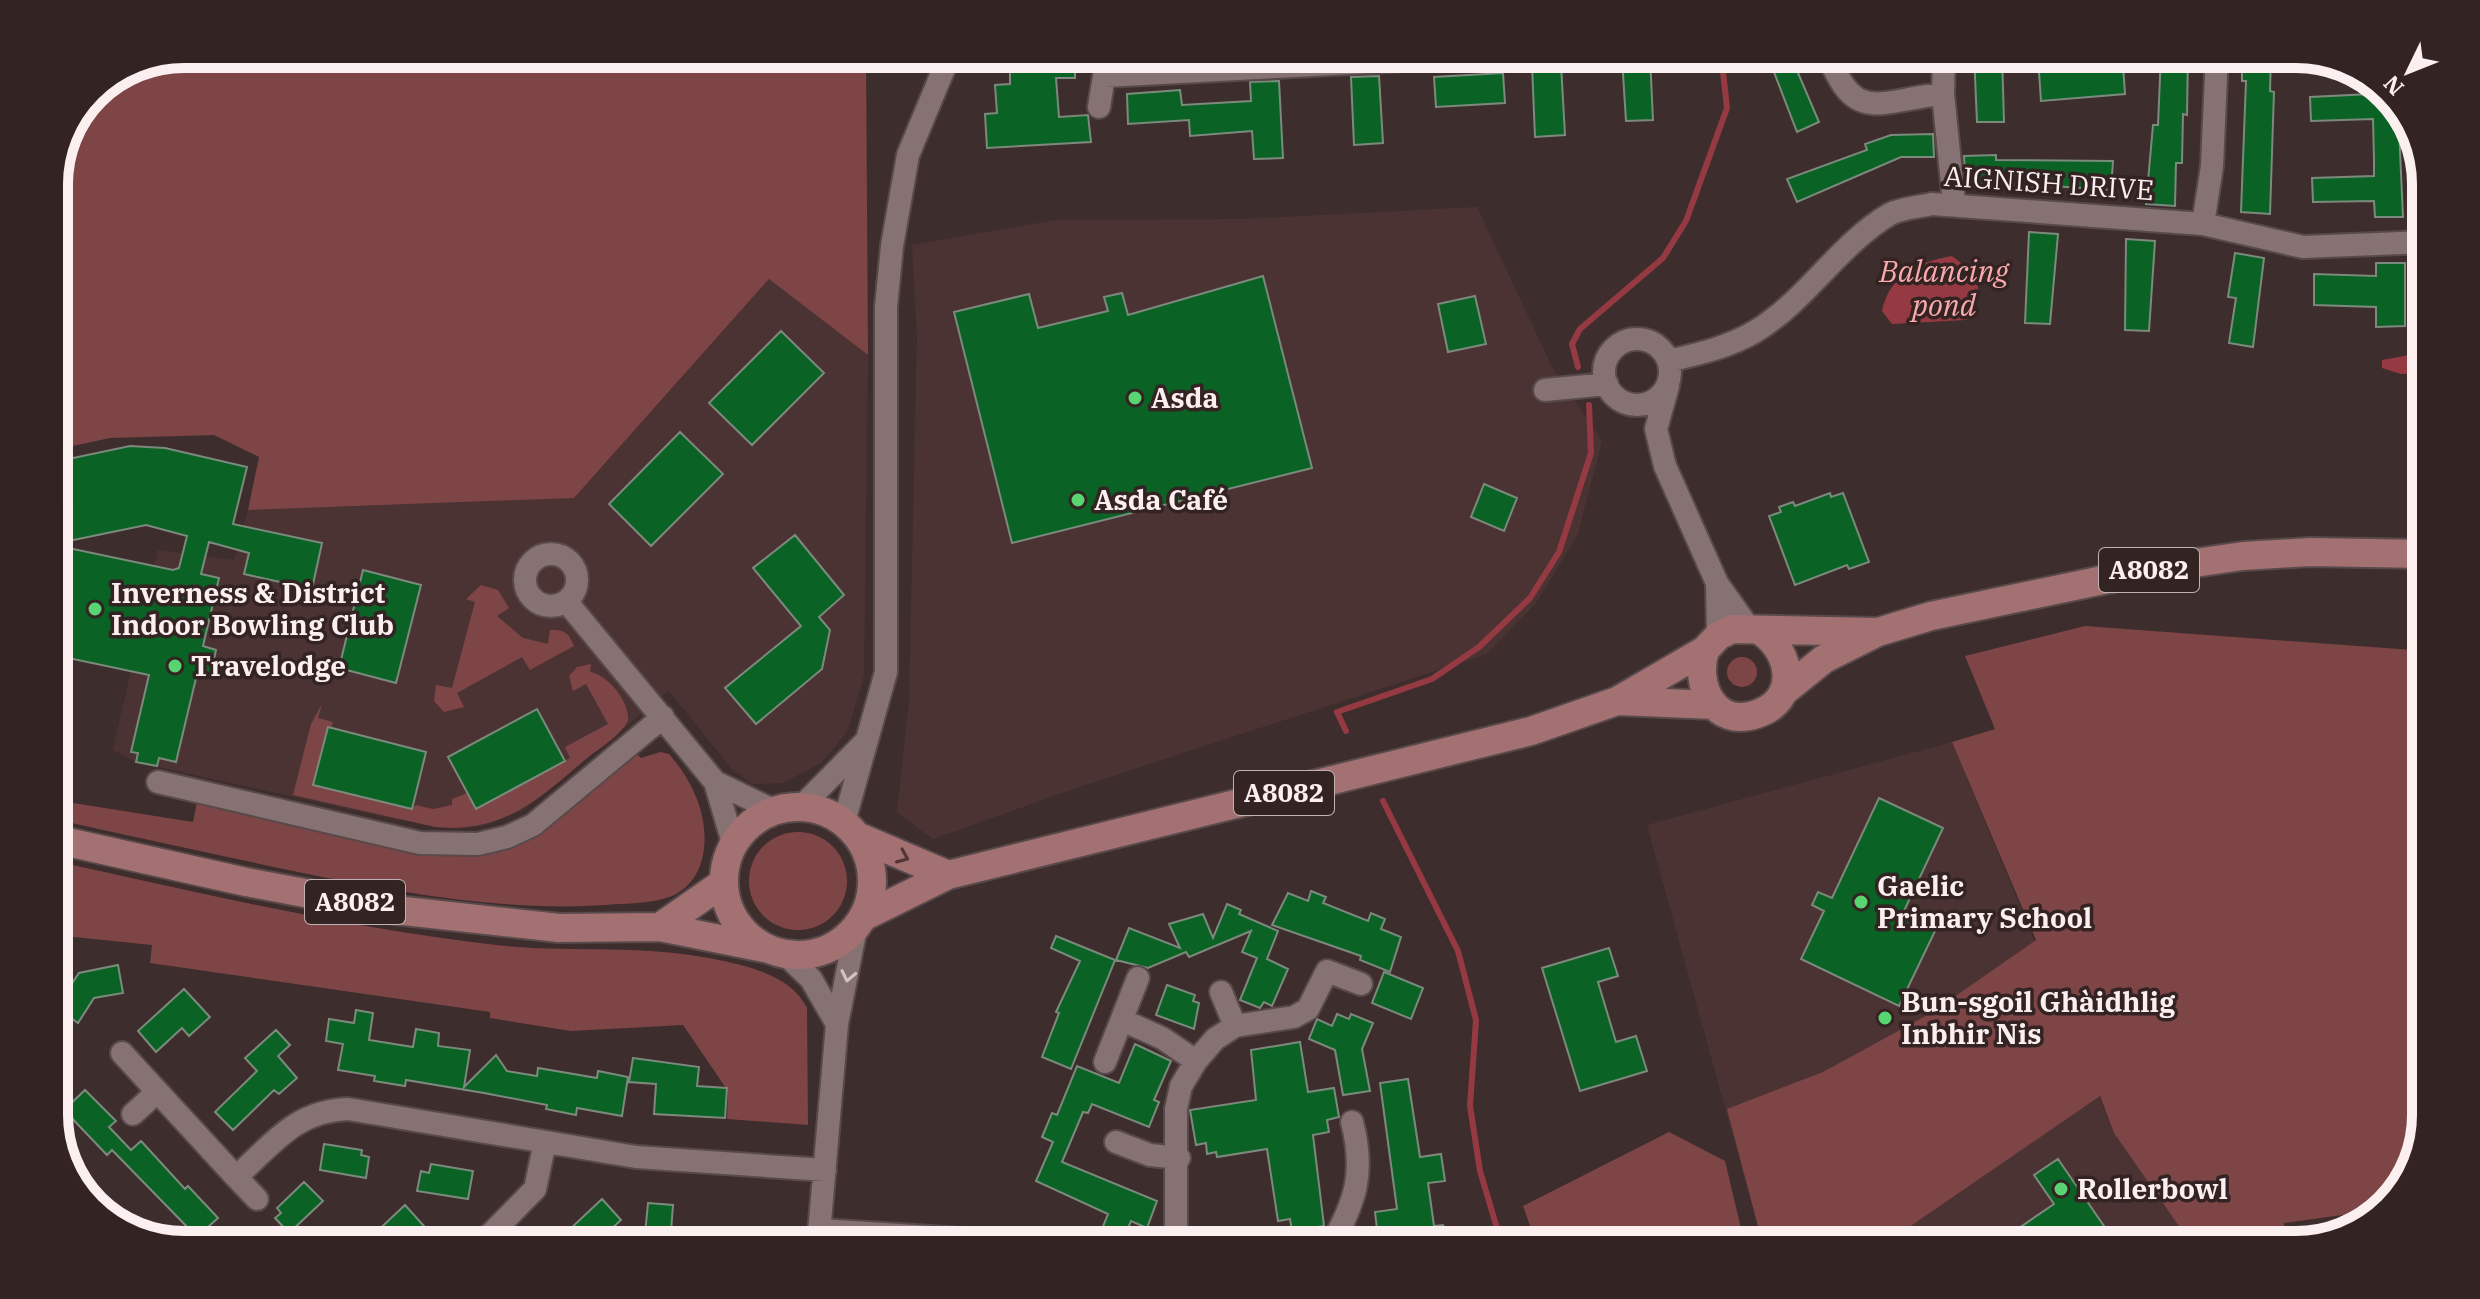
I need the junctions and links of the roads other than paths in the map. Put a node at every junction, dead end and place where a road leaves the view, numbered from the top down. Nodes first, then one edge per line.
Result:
1 (944, 68) edge
2 (1147, 68) edge
3 (1834, 68) edge
4 (1944, 68) edge
5 (2216, 68) edge
6 (1943, 94) junction
7 (1099, 107) dead end
8 (1954, 203) junction
9 (2203, 224) junction
10 (2412, 243) edge
11 (1668, 361) junction
12 (1607, 384) junction
13 (1668, 386) junction
14 (1545, 390) dead end
15 (1624, 402) junction
16 (1656, 429) junction
17 (2412, 554) edge
18 (1717, 583) junction
19 (566, 601) dead end
20 (1755, 630) junction
21 (1878, 632) junction
22 (1712, 643) junction
23 (1783, 692) junction
24 (1617, 701) junction
25 (1714, 705) junction
26 (663, 717) junction
27 (871, 736) junction
28 (158, 782) dead end
29 (715, 782) junction
30 (802, 806) junction
31 (773, 810) junction
32 (851, 829) junction
33 (68, 842) edge
34 (733, 843) junction
35 (948, 875) junction
36 (723, 883) junction
37 (859, 923) junction
38 (660, 927) junction
39 (775, 951) junction
40 (1138, 978) dead end
41 (1361, 984) dead end
42 (1221, 992) dead end
43 (1122, 1020) junction
44 (837, 1024) junction
45 (1235, 1026) junction
46 (122, 1053) dead end
47 (1196, 1061) junction
48 (1105, 1062) dead end
49 (157, 1092) junction
50 (133, 1114) dead end
51 (1352, 1122) dead end
52 (545, 1142) junction
53 (1116, 1142) dead end
54 (1179, 1158) junction
55 (825, 1170) junction
56 (236, 1177) junction
57 (257, 1199) dead end
58 (494, 1231) edge
59 (820, 1231) edge
60 (1176, 1231) edge
61 (1339, 1231) edge

1 - 27 street
2 - 7 street
3 - 6 street
4 - 6 street
5 - 9 street
6 - 8 street
8 - 9 street, AIGNISH DRIVE
8 - 11 street, AIGNISH DRIVE
9 - 10 street, AIGNISH DRIVE
11 - 12 street
11 - 13 street
12 - 14 street
12 - 15 street
13 - 15 street
13 - 16 street
15 - 16 street
16 - 18 street
17 - 21 main road, A8082
18 - 20 street
18 - 22 street
19 - 26 street
20 - 21 main road, A8082
20 - 22 main road, A8082
20 - 23 main road
21 - 23 main road, A8082
22 - 24 main road, A8082
22 - 25 main road
23 - 25 main road, A8082
24 - 25 main road, A8082
24 - 35 main road, A8082
26 - 28 street
26 - 29 street
27 - 30 street
27 - 32 street
29 - 31 street
29 - 34 street
30 - 31 main road
30 - 32 main road
31 - 34 main road
32 -> 35 main road
32 - 37 main road
33 - 38 main road, A8082
34 - 36 main road
35 - 37 main road, A8082
36 - 38 main road
36 - 39 main road
37 - 39 main road, A8082
37 -> 44 street
38 - 39 main road, A8082
39 - 44 street
40 - 43 street
41 - 45 street
42 - 45 street
43 - 47 street
43 - 48 street
44 - 55 street
45 - 47 street
46 - 49 street
47 - 54 street
49 - 50 street
49 - 56 street
51 - 61 street
52 - 55 street
52 - 56 street
52 - 58 street
53 - 54 street
54 - 60 street
55 - 59 street
56 - 57 street

